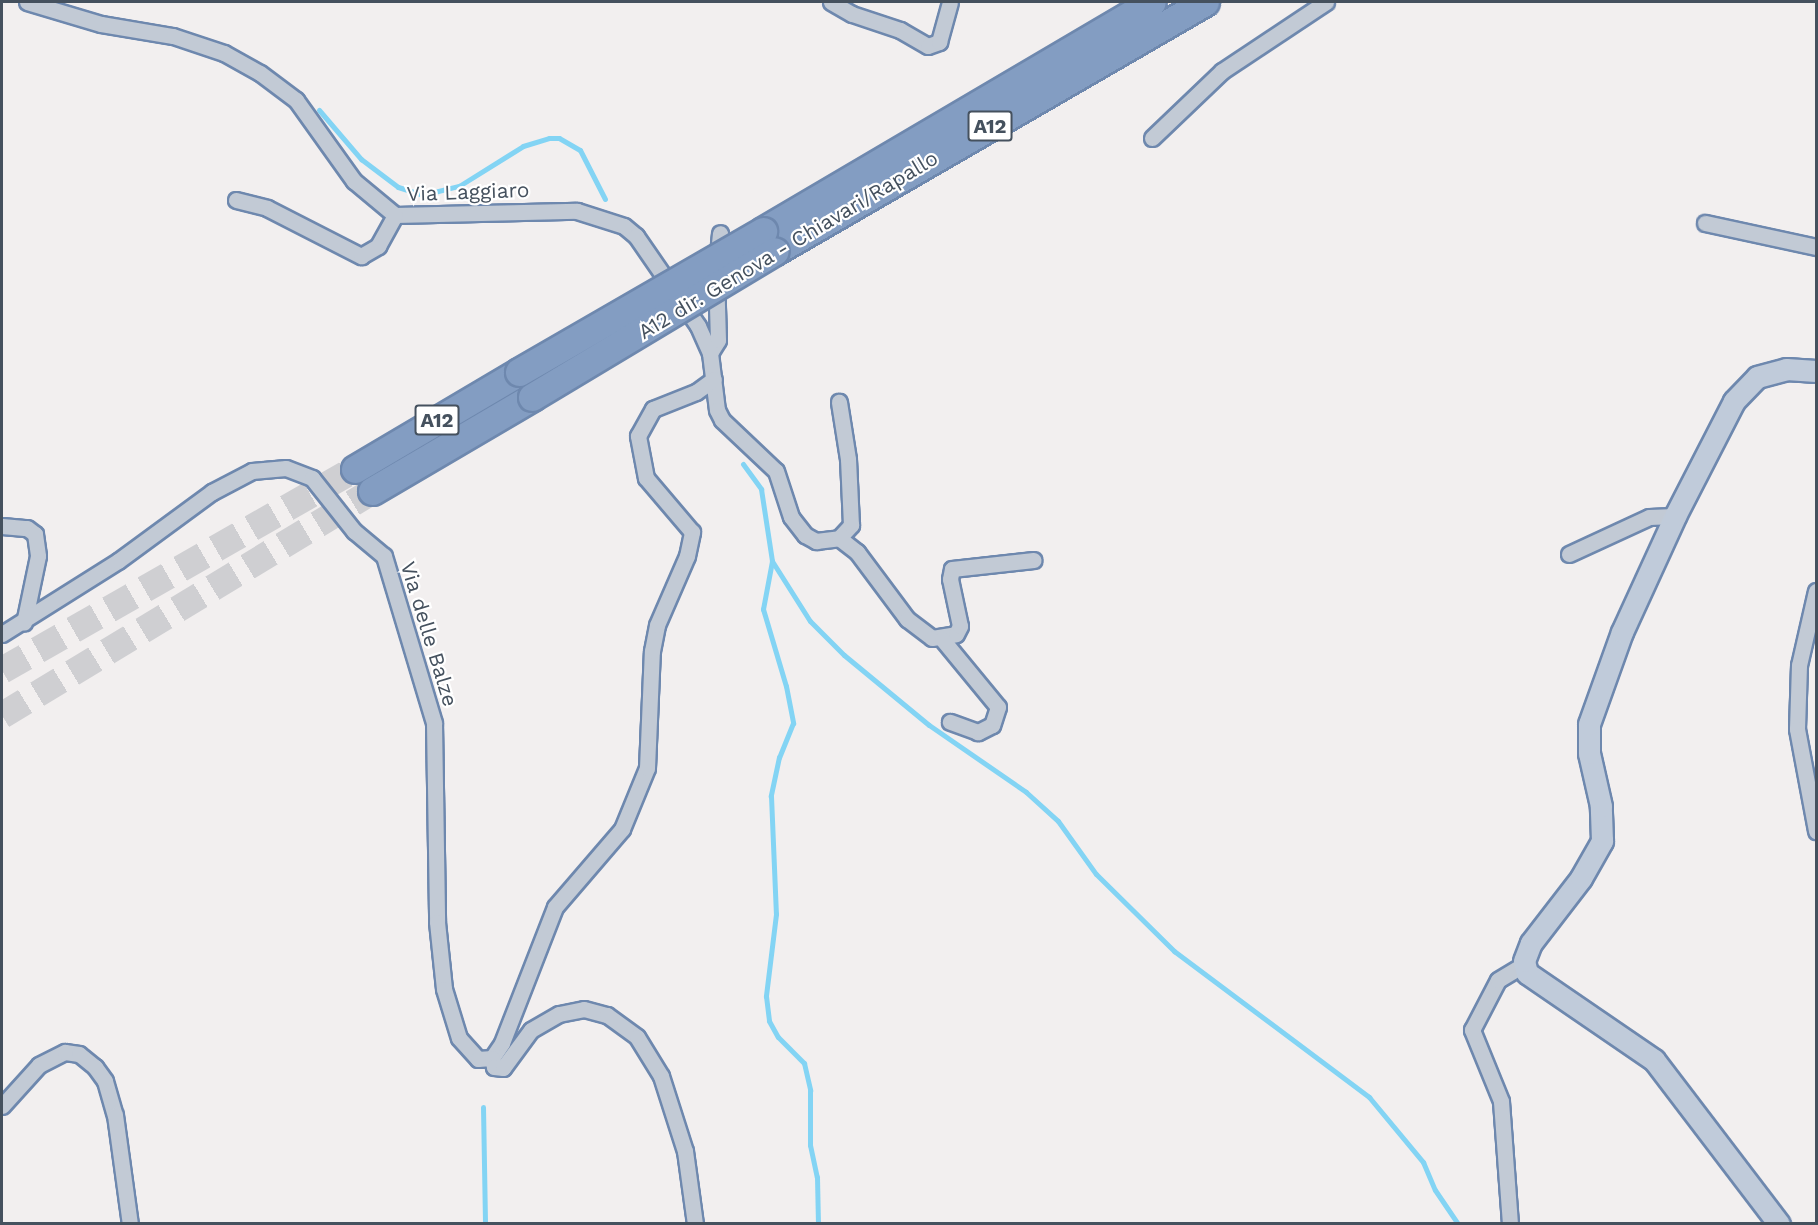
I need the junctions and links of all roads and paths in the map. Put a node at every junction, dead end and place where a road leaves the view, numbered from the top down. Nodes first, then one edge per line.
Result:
1 (27, 2) edge
2 (831, 2) edge
3 (950, 2) edge
4 (1152, 2) edge
5 (1205, 2) edge
6 (1326, 2) edge
7 (1152, 138) dead end
8 (236, 200) dead end
9 (395, 215) junction
10 (1705, 223) dead end
11 (720, 233) dead end
12 (769, 241) junction
13 (1816, 247) edge
14 (710, 353) junction
15 (1816, 370) edge
16 (714, 379) junction
17 (839, 402) dead end
18 (355, 468) tunnel mouth
19 (372, 491) tunnel mouth
20 (1675, 516) junction
21 (2, 526) edge
22 (839, 538) junction
23 (1569, 554) dead end
24 (1034, 560) dead end
25 (1816, 591) edge
26 (24, 623) junction
27 (2, 634) edge
28 (942, 639) junction
29 (950, 722) dead end
30 (1816, 831) edge
31 (1525, 964) junction
32 (492, 1058) junction
33 (2, 1106) edge
34 (130, 1224) edge
35 (695, 1224) edge
36 (1510, 1224) edge
37 (1779, 1224) edge

1 - 9 street, Via Laggiaro
2 - 3 street
4 - 12 highway, A12
5 - 12 highway, A12 dir. Genova - Chiavari/Rapallo / A12
6 - 7 street
8 - 9 street
9 - 14 street, Via Laggiaro
10 - 13 street
11 - 14 street
12 - 18 highway, A12, bridge
12 - 19 highway, A12 dir. Genova - Chiavari/Rapallo / A12, bridge
14 - 16 street, Via Laggiaro
15 - 20 street
16 - 22 street, Via Laggiaro
16 - 32 street
17 - 22 street
20 - 23 street
20 - 31 street
21 - 26 street
22 - 28 street
24 - 28 street
25 - 30 street
26 - 27 street, Via delle Balze
26 - 32 street, Via delle Balze
28 - 29 street
31 - 36 street
31 - 37 street
32 - 35 street
33 - 34 street

